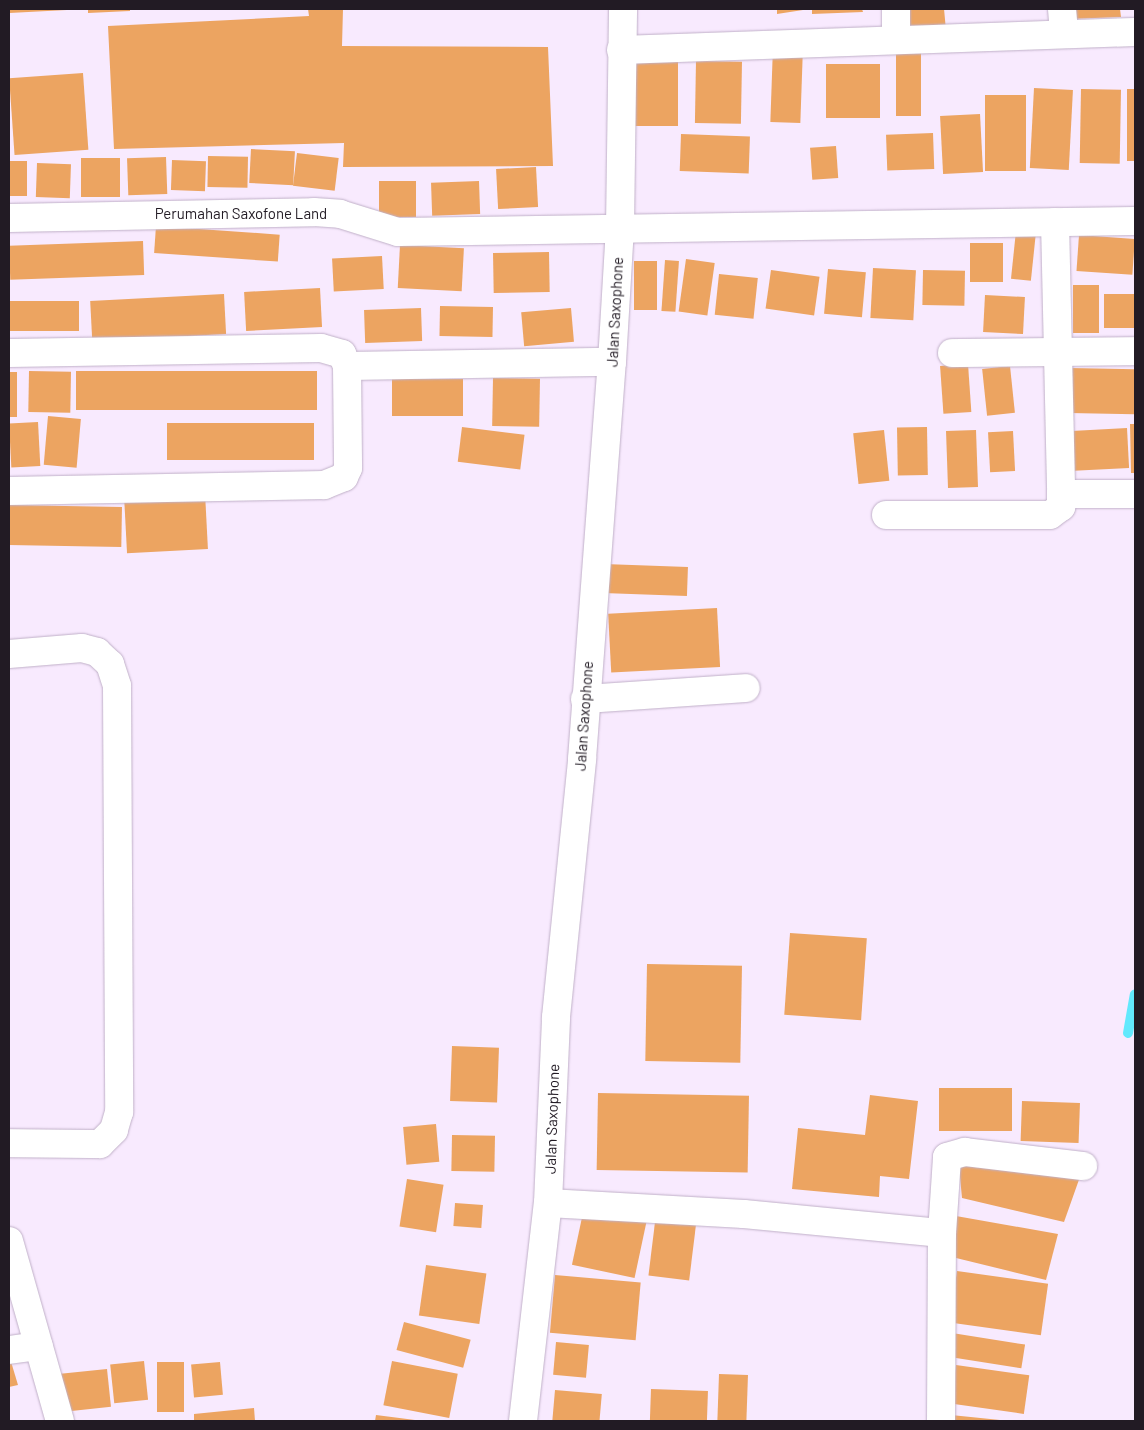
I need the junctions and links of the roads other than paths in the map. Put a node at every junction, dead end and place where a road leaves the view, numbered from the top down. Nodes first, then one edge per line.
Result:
1 (623, 9) edge
2 (896, 9) edge
3 (1063, 21) edge
4 (1135, 32) edge
5 (896, 38) junction
6 (621, 50) junction
7 (9, 218) edge
8 (1055, 222) junction
9 (1135, 222) edge
10 (620, 227) junction
11 (1056, 351) junction
12 (1135, 351) edge
13 (952, 352) dead end
14 (9, 353) edge
15 (612, 362) junction
16 (347, 366) junction
17 (9, 491) edge
18 (1061, 494) junction
19 (1135, 494) edge
20 (886, 515) dead end
21 (9, 654) edge
22 (746, 688) dead end
23 (585, 699) junction
24 (9, 1143) edge
25 (1082, 1166) dead end
26 (548, 1203) junction
27 (942, 1233) junction
28 (9, 1241) edge
29 (39, 1346) junction
30 (9, 1350) edge
31 (60, 1421) edge
32 (524, 1421) edge
33 (941, 1421) edge

1 - 6 street, Jalan Saxophone
2 - 5 street
3 - 4 street
3 - 5 street
5 - 6 street
6 - 10 street, Jalan Saxophone
7 - 10 street, Perumahan Saxofone Land
8 - 9 street, Perumahan Saxofone Land
8 - 10 street, Perumahan Saxofone Land
8 - 11 street
10 - 15 street, Jalan Saxophone
11 - 12 street
11 - 13 street
11 - 18 street
14 - 16 street
15 - 16 street
15 - 23 street, Jalan Saxophone
16 - 17 street
18 - 19 street
18 - 20 street
21 - 24 street
22 - 23 street
23 - 26 street, Jalan Saxophone
25 - 27 street
26 - 27 street
26 - 32 street, Jalan Saxophone
27 - 33 street
28 - 29 street
29 - 30 street
29 - 31 street

